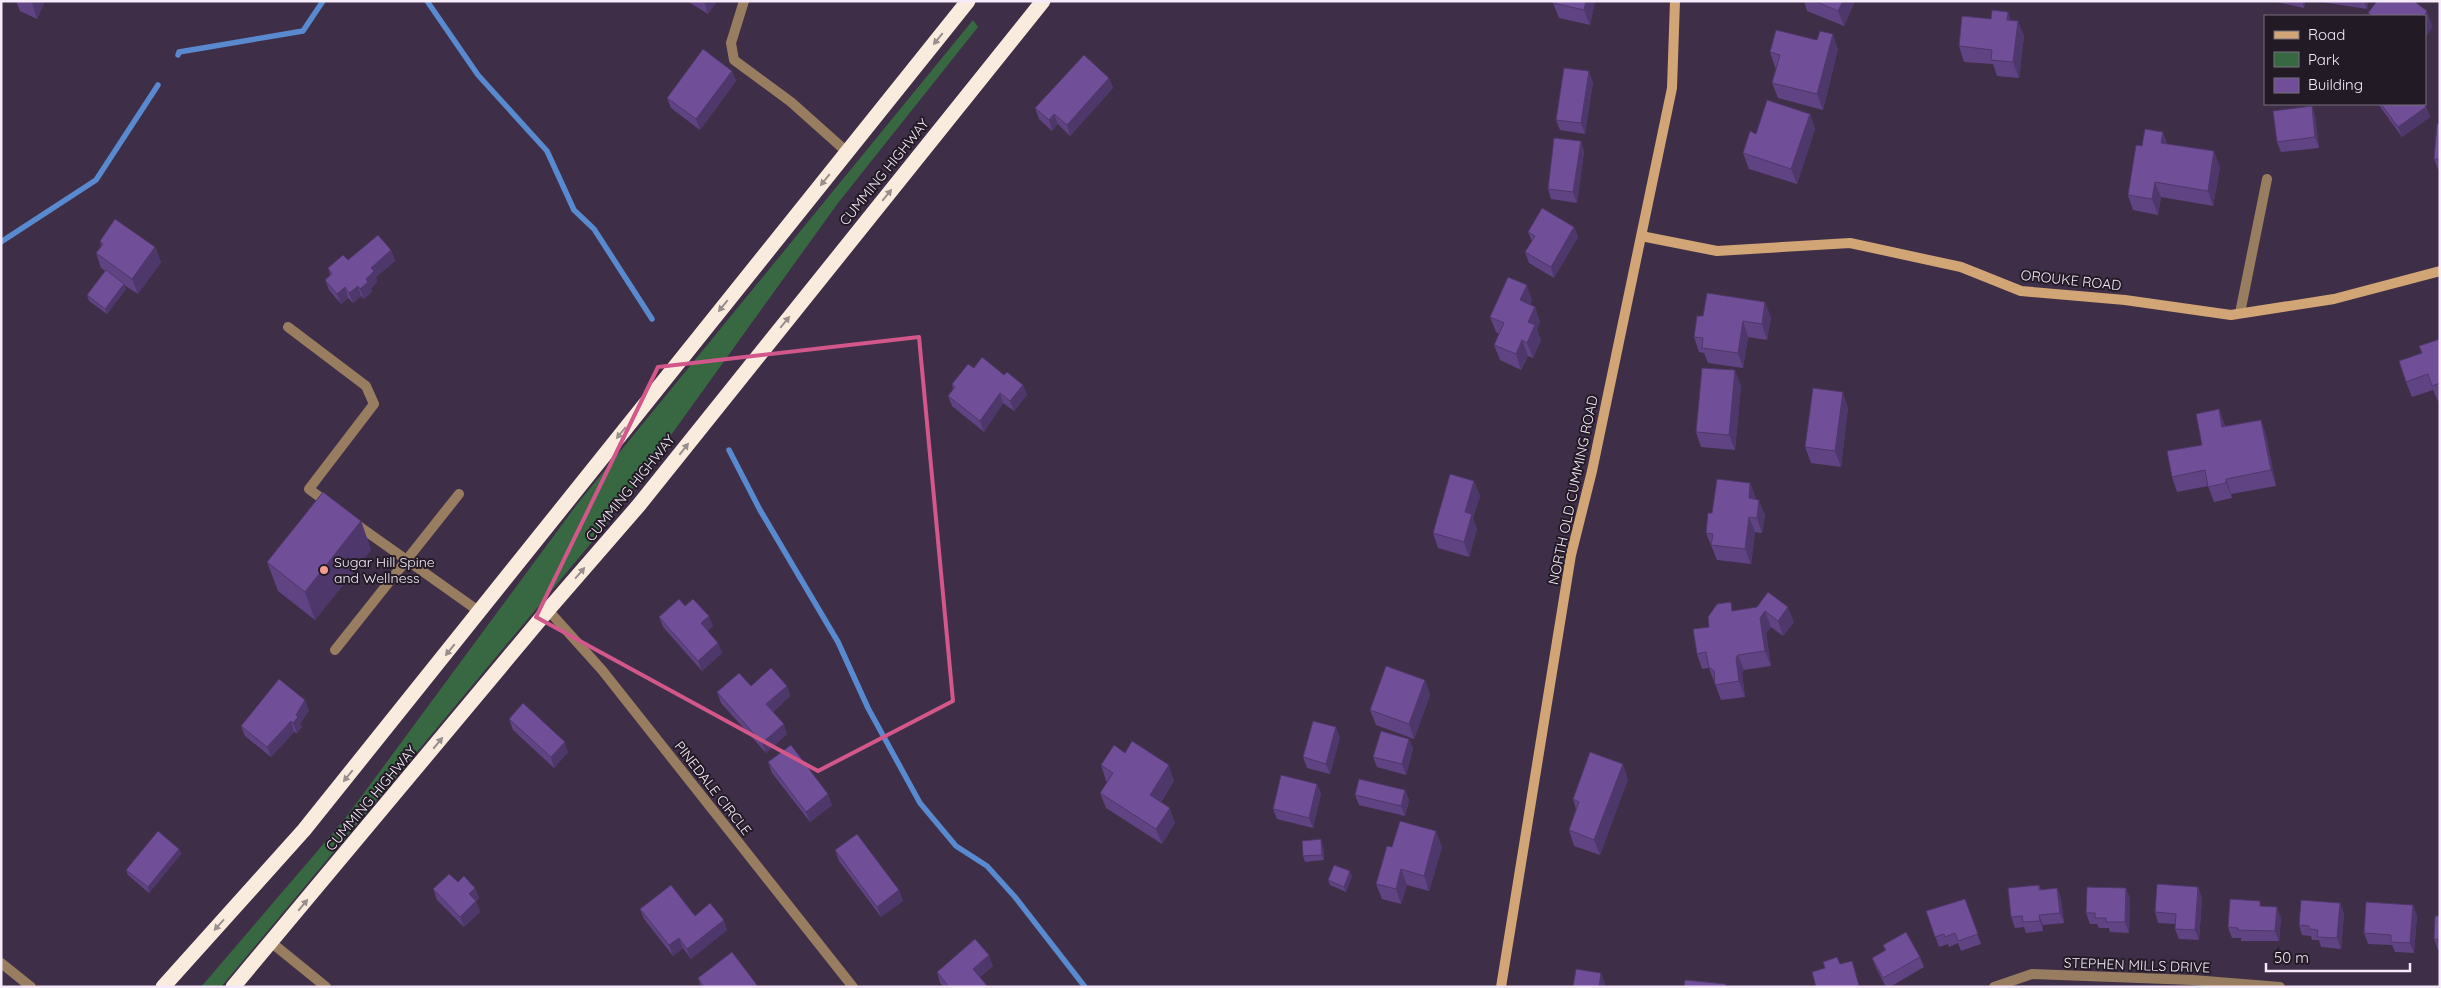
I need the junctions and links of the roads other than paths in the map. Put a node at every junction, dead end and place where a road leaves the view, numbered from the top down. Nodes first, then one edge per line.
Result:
1 (744, 1) edge
2 (968, 1) edge
3 (1043, 1) edge
4 (1675, 1) edge
5 (847, 152) junction
6 (2267, 179) dead end
7 (1641, 236) junction
8 (2440, 271) edge
9 (2240, 313) junction
10 (288, 327) dead end
11 (459, 494) dead end
12 (406, 562) junction
13 (548, 610) junction
14 (480, 612) junction
15 (335, 650) dead end
16 (272, 943) junction
17 (1, 963) edge
18 (2244, 985) edge
19 (31, 987) edge
20 (163, 987) edge
21 (233, 987) edge
22 (326, 987) edge
23 (853, 987) edge
24 (1502, 987) edge
25 (1994, 987) edge
26 (2280, 987) edge

1 - 5 street
2 -> 5 highway
13 -> 3 highway, CUMMING HIGHWAY
4 - 7 street, NORTH OLD CUMMING ROAD
5 -> 14 highway
6 - 9 street
7 - 9 street, OROUKE ROAD
7 - 24 street, NORTH OLD CUMMING ROAD
8 - 9 street, OROUKE ROAD
10 - 12 street
11 - 12 street
12 - 14 street
12 - 15 street
16 -> 13 highway, CUMMING HIGHWAY
13 - 23 street, PINEDALE CIRCLE
14 -> 20 highway
16 - 21 highway, CUMMING HIGHWAY
16 - 22 street
17 - 19 street
18 - 25 street, STEPHEN MILLS DRIVE
18 - 26 street, STEPHEN MILLS DRIVE

